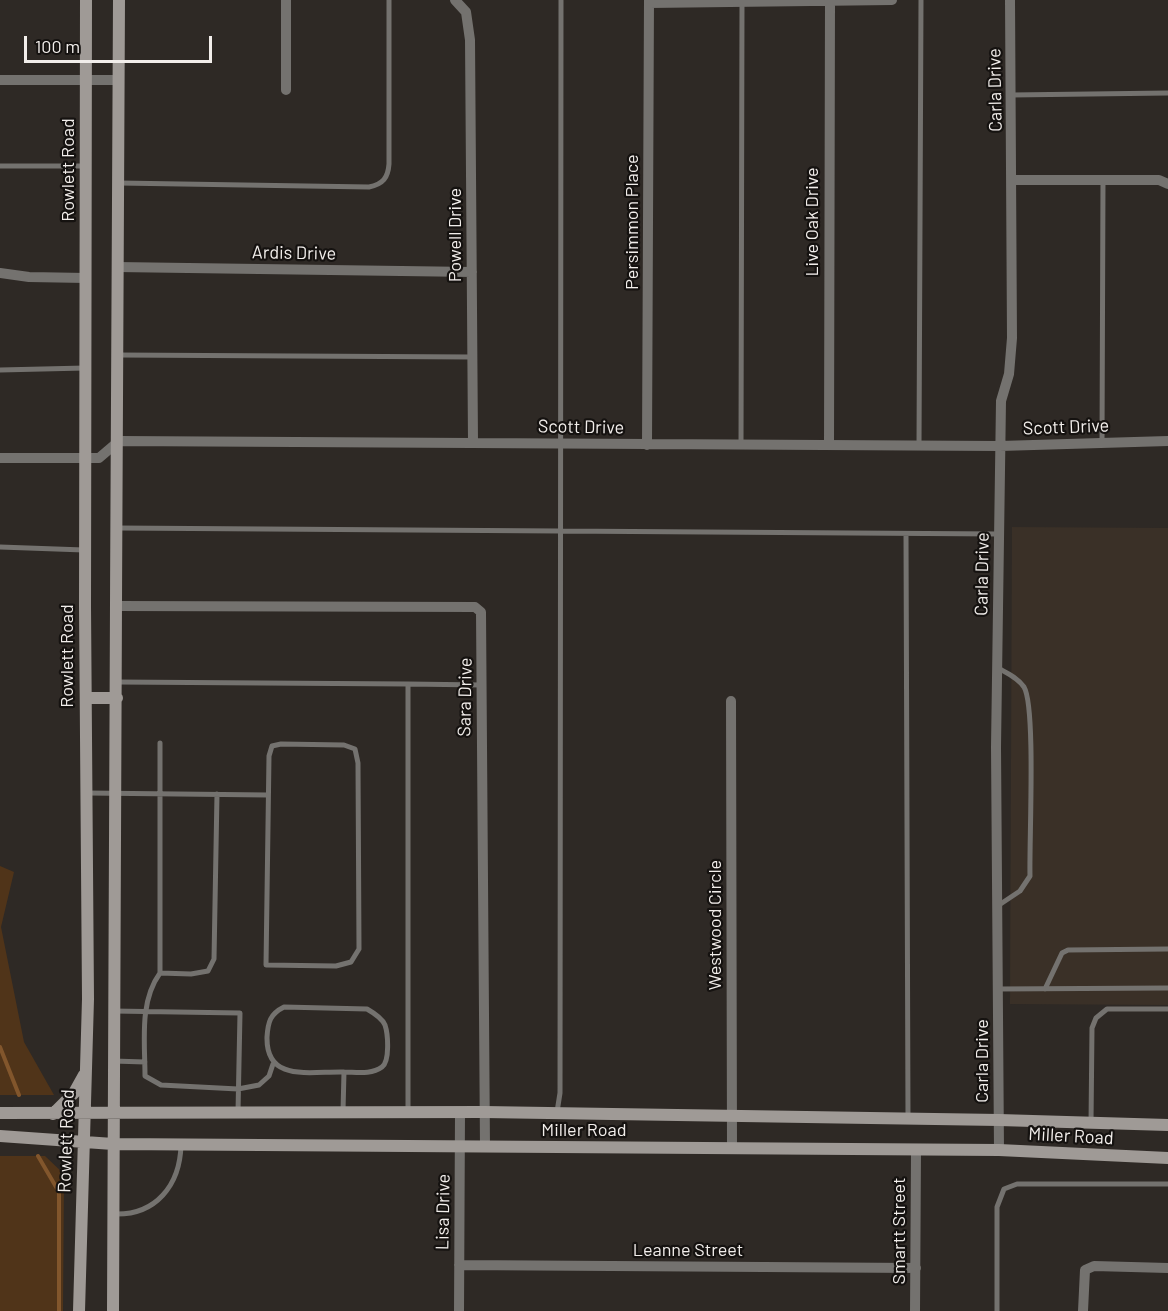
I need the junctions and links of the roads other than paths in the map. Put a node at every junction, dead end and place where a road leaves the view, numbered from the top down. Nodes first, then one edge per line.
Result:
1 (86, 0) edge
2 (119, 0) edge
3 (286, 0) edge
4 (389, 0) edge
5 (455, 0) edge
6 (561, 0) edge
7 (892, 0) edge
8 (921, 0) edge
9 (1010, 0) edge
10 (649, 1) edge
11 (742, 1) edge
12 (830, 1) edge
13 (0, 80) edge
14 (86, 80) junction
15 (119, 80) junction
16 (286, 90) dead end
17 (1168, 93) edge
18 (1011, 95) junction
19 (0, 166) edge
20 (86, 166) junction
21 (1013, 180) junction
22 (1103, 180) junction
23 (1163, 182) edge
24 (119, 183) junction
25 (117, 267) junction
26 (472, 272) junction
27 (0, 273) edge
28 (86, 278) junction
29 (118, 355) junction
30 (472, 357) junction
31 (87, 368) junction
32 (0, 370) edge
33 (119, 441) junction
34 (1168, 441) edge
35 (473, 442) junction
36 (1102, 443) junction
37 (561, 444) junction
38 (829, 444) junction
39 (647, 445) junction
40 (741, 445) junction
41 (919, 445) junction
42 (1000, 446) junction
43 (0, 458) edge
44 (86, 460) junction
45 (118, 528) junction
46 (561, 533) junction
47 (906, 534) junction
48 (999, 534) junction
49 (0, 547) edge
50 (85, 550) junction
51 (118, 606) junction
52 (997, 668) junction
53 (117, 682) junction
54 (408, 684) junction
55 (482, 685) junction
56 (86, 698) junction
57 (117, 698) junction
58 (731, 701) dead end
59 (160, 743) dead end
60 (86, 793) junction
61 (116, 793) junction
62 (160, 794) junction
63 (217, 794) junction
64 (268, 795) junction
65 (997, 906) junction
66 (1168, 949) edge
67 (160, 973) junction
68 (1168, 988) edge
69 (998, 989) junction
70 (1045, 989) junction
71 (1168, 1009) edge
72 (113, 1011) junction
73 (146, 1011) junction
74 (112, 1061) junction
75 (145, 1062) junction
76 (273, 1064) junction
77 (86, 1071) junction
78 (344, 1072) junction
79 (238, 1089) junction
80 (238, 1112) junction
81 (343, 1112) junction
82 (484, 1112) junction
83 (0, 1113) edge
84 (112, 1113) junction
85 (408, 1113) junction
86 (460, 1113) junction
87 (557, 1113) junction
88 (53, 1114) junction
89 (85, 1114) junction
90 (732, 1116) junction
91 (908, 1118) junction
92 (999, 1120) junction
93 (1091, 1123) junction
94 (1168, 1125) edge
95 (0, 1136) edge
96 (84, 1142) junction
97 (113, 1144) junction
98 (181, 1145) junction
99 (460, 1147) junction
100 (484, 1147) junction
101 (732, 1149) junction
102 (999, 1150) junction
103 (916, 1152) junction
104 (1168, 1158) edge
105 (1168, 1184) edge
106 (113, 1214) junction
107 (459, 1265) junction
108 (916, 1268) junction
109 (1168, 1268) edge
110 (79, 1311) edge
111 (113, 1311) edge
112 (459, 1311) edge
113 (915, 1311) edge
114 (997, 1311) edge
115 (1083, 1311) edge

1 - 14 main road, Rowlett Road
2 - 15 main road
3 - 16 street
4 - 24 lane
5 - 26 street, Powell Drive
6 - 37 lane
7 - 12 street
8 - 41 lane
9 - 18 street, Carla Drive
10 - 11 street
10 - 39 street, Persimmon Place
11 - 12 street
11 - 40 lane
12 - 38 street, Live Oak Drive
13 - 14 street
14 - 15 street
14 - 20 main road, Rowlett Road
15 - 24 main road
17 - 18 lane
18 - 21 street, Carla Drive
19 - 20 lane
20 - 28 main road, Rowlett Road
21 - 22 street
21 - 42 street, Carla Drive
22 - 23 street
22 - 36 lane
24 - 25 main road
25 - 26 street, Ardis Drive
25 - 29 main road
26 - 30 street, Powell Drive
27 - 28 street
28 - 31 main road, Rowlett Road
29 - 30 lane
29 - 33 main road
30 - 35 street, Powell Drive
31 - 32 lane
31 - 44 main road, Rowlett Road
33 - 35 street, Scott Drive
33 - 44 street
33 - 45 main road
34 - 36 street, Scott Drive
35 - 37 street, Scott Drive
36 - 42 street, Scott Drive
37 - 39 street, Scott Drive
37 - 46 lane
38 - 40 street, Scott Drive
38 - 41 street, Scott Drive
39 - 40 street, Scott Drive
41 - 42 street, Scott Drive
42 - 48 street, Carla Drive
43 - 44 street
44 - 50 main road, Rowlett Road
45 - 46 lane
45 - 51 main road
46 - 47 lane
46 - 87 lane
47 - 48 lane
47 - 91 lane
48 - 52 street, Carla Drive
49 - 50 lane
50 - 56 main road, Rowlett Road
51 - 53 main road
51 - 55 street, Sara Drive
52 - 65 street, Carla Drive
52 - 65 lane
53 - 54 lane
53 - 57 main road
54 - 55 lane
54 - 85 lane
55 - 82 street, Sara Drive
56 - 57 main road
56 - 60 main road, Rowlett Road
57 - 61 main road
58 - 90 street, Westwood Circle
59 - 62 lane
60 - 61 lane
60 - 77 main road, Rowlett Road
61 - 62 lane
61 - 72 main road
62 - 63 lane
62 - 67 lane
63 - 64 lane
63 - 67 lane
64 - 64 lane
65 - 69 street, Carla Drive
66 - 70 lane
67 - 73 lane
68 - 70 lane
69 - 70 lane
69 - 92 street, Carla Drive
71 - 93 lane
72 - 73 lane
72 - 74 main road
73 - 75 lane
73 - 79 lane
74 - 75 lane
74 - 84 main road
75 - 79 lane
76 - 78 lane
76 - 78 lane
76 - 79 lane
77 - 88 main road
77 - 89 main road, Rowlett Road
78 - 81 lane
79 - 80 lane
80 - 81 main road, Miller Road
80 - 84 main road, Miller Road
81 - 85 main road, Miller Road
82 - 86 main road, Miller Road
82 - 87 main road, Miller Road
82 - 100 street, Sara Drive
83 - 88 main road, Miller Road
84 - 89 main road, Miller Road
84 - 97 main road
85 - 86 main road, Miller Road
86 - 99 street, Lisa Drive
87 - 90 main road, Miller Road
88 - 89 main road, Miller Road
89 - 96 main road, Rowlett Road
90 - 91 main road, Miller Road
90 - 101 street, Westwood Circle
91 - 92 main road, Miller Road
92 - 93 main road, Miller Road
92 - 102 street, Carla Drive
93 - 94 main road, Miller Road
95 - 96 main road, Miller Road
96 - 97 main road, Miller Road
96 - 110 main road, Rowlett Road
97 - 98 main road, Miller Road
97 - 106 main road
98 - 99 main road, Miller Road
98 - 106 lane
99 - 100 main road, Miller Road
99 - 107 street, Lisa Drive
100 - 101 main road, Miller Road
101 - 103 main road, Miller Road
102 - 103 main road, Miller Road
102 - 104 main road, Miller Road
103 - 108 street, Smartt Street
105 - 114 lane
106 - 111 main road
107 - 108 street, Leanne Street
107 - 112 street, Lisa Drive
108 - 113 street, Smartt Street
109 - 115 street

